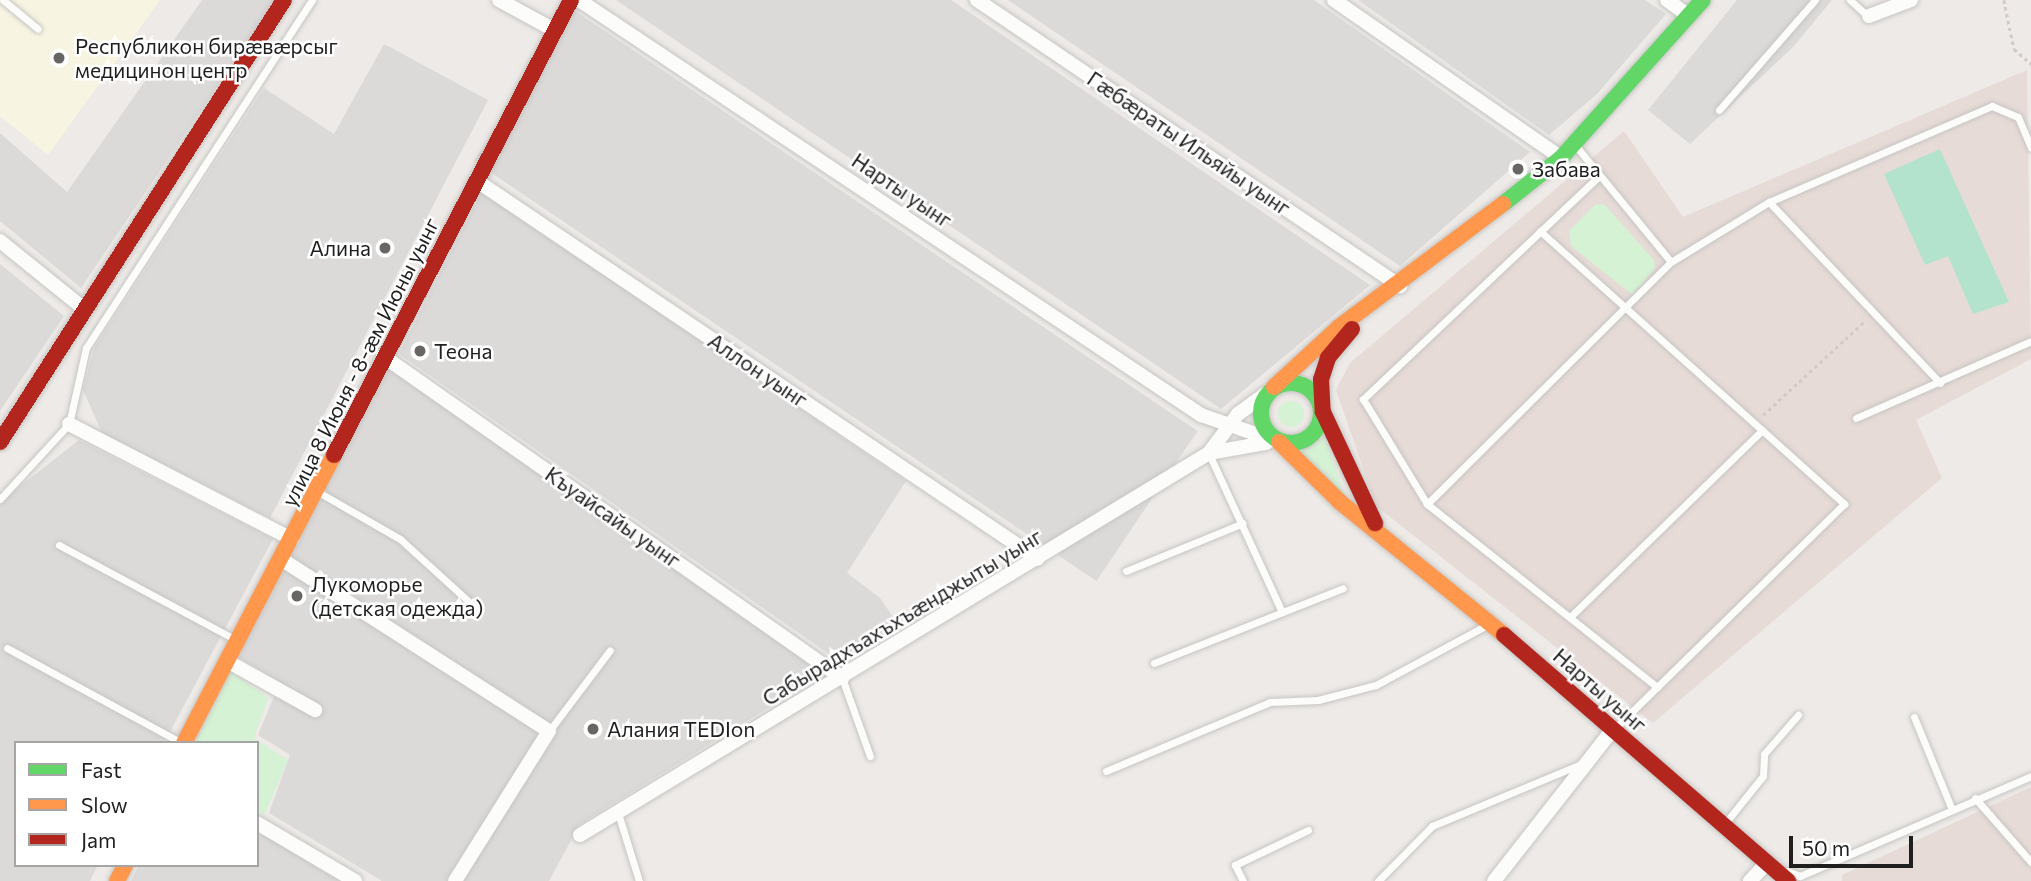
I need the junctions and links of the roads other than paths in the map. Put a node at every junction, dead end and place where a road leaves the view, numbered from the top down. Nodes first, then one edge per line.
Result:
1 (3, 0) edge
2 (284, 0) edge
3 (312, 0) edge
4 (499, 0) edge
5 (571, 0) edge
6 (579, 0) edge
7 (978, 0) edge
8 (1334, 0) edge
9 (1667, 0) edge
10 (1703, 0) edge
11 (1815, 0) edge
12 (1850, 0) edge
13 (1911, 0) edge
14 (1689, 16) junction
15 (1869, 16) joint
16 (38, 29) dead end
17 (554, 30) junction
18 (1719, 110) dead end
19 (1574, 145) junction
20 (2031, 147) edge
21 (1561, 158) junction
22 (1599, 176) junction
23 (477, 181) junction
24 (1769, 202) junction
25 (1540, 230) junction
26 (0, 241) edge
27 (1671, 262) junction
28 (1400, 286) junction
29 (1626, 307) junction
30 (83, 308) junction
31 (1367, 311) junction
32 (2031, 341) edge
33 (383, 356) junction
34 (1940, 383) junction
35 (1270, 391) junction
36 (1323, 412) junction
37 (1238, 414) junction
38 (1201, 415) junction
39 (1856, 418) dead end
40 (69, 424) junction
41 (1226, 428) junction
42 (1762, 430) junction
43 (0, 442) edge
44 (1279, 442) junction
45 (1209, 453) junction
46 (316, 491) junction
47 (0, 499) edge
48 (1427, 504) junction
49 (1243, 523) junction
50 (1381, 534) junction
51 (292, 540) junction
52 (59, 545) dead end
53 (281, 559) junction
54 (1038, 559) junction
55 (1126, 571) dead end
56 (1343, 588) dead end
57 (477, 609) dead end
58 (1282, 612) junction
59 (1570, 617) junction
60 (1491, 623) junction
61 (238, 641) junction
62 (7, 648) dead end
63 (610, 650) dead end
64 (227, 661) junction
65 (1154, 663) dead end
66 (842, 678) junction
67 (1657, 687) junction
68 (315, 710) dead end
69 (1798, 715) dead end
70 (1914, 717) dead end
71 (1613, 729) junction
72 (549, 732) junction
73 (179, 741) edge
74 (184, 741) edge
75 (870, 756) dead end
76 (1591, 760) junction
77 (1105, 771) dead end
78 (2031, 776) edge
79 (1975, 798) junction
80 (1951, 807) junction
81 (618, 813) junction
82 (259, 824) edge
83 (1723, 825) junction
84 (1308, 830) dead end
85 (580, 835) dead end
86 (2031, 862) edge
87 (1767, 863) junction
88 (355, 881) edge
89 (455, 881) edge
90 (639, 881) edge
91 (1243, 881) edge
92 (1378, 881) edge
93 (1494, 881) edge
94 (1750, 881) edge
95 (1788, 881) edge

1 - 16 lane
2 - 30 main road
3 - 40 lane
4 - 17 street
5 - 17 main road, улица 8 Июня - 8-ӕм Июны уынг
6 - 38 street, Нарты уынг
7 - 28 street, Гæбæраты Ильяйы уынг
8 - 21 street
9 - 14 street
10 - 14 main road
11 - 18 lane
12 - 15 lane
13 - 15 street
14 - 19 main road
17 - 23 main road, улица 8 Июня - 8-ӕм Июны уынг
19 - 21 main road
19 - 22 lane
20 - 24 lane
21 - 28 main road
22 - 25 lane
22 - 27 lane
23 - 33 main road, улица 8 Июня - 8-ӕм Июны уынг
23 - 54 street, Аллон уынг
24 - 27 lane
24 - 34 lane
25 - 29 lane
25 - 48 lane
26 - 30 street
27 - 29 lane
28 - 31 main road
29 - 42 lane
29 - 48 lane
30 - 43 main road
31 - 35 main road
31 - 36 main road
32 - 34 lane
33 - 46 main road, улица 8 Июня - 8-ӕм Июны уынг
33 - 66 street, Къуайсайы уынг
34 - 39 lane
35 - 36 main road, Нарты уынг
35 - 37 street
35 - 44 main road, Нарты уынг
36 - 44 main road
36 - 50 main road, Нарты уынг
37 - 38 street
37 - 41 street
38 - 41 street, Нарты уынг
40 - 47 lane
40 - 51 street
41 - 44 street, Нарты уынг
41 - 45 street
42 - 59 lane
42 - 67 lane
44 - 45 street
44 - 50 main road, Нарты уынг
45 - 49 lane
45 - 54 street, Сабырадхъахъхъæнджыты уынг
46 - 51 main road, улица 8 Июня - 8-ӕм Июны уынг
46 - 57 lane
48 - 59 lane
49 - 55 lane
49 - 58 lane
50 - 60 main road, Нарты уынг
51 - 53 main road, улица 8 Июня - 8-ӕм Июны уынг
52 - 61 lane
53 - 61 main road, улица 8 Июня - 8-ӕм Июны уынг
53 - 72 street
54 - 66 street, Сабырадхъахъхъæнджыты уынг
56 - 58 lane
58 - 65 lane
59 - 67 lane
60 - 71 main road, Нарты уынг
60 - 77 lane
61 - 64 main road, улица 8 Июня - 8-ӕм Июны уынг
62 - 73 lane
63 - 72 lane
64 - 68 street
64 - 74 main road, улица 8 Июня - 8-ӕм Июны уынг
66 - 75 lane
66 - 81 street, Сабырадхъахъхъæнджыты уынг
67 - 71 lane
69 - 83 lane
70 - 80 lane
71 - 76 street
71 - 83 main road, Нарты уынг
72 - 89 street
76 - 92 lane
76 - 93 street
78 - 79 lane
79 - 80 lane
79 - 86 lane
80 - 87 lane
81 - 85 street, Сабырадхъахъхъæнджыты уынг
81 - 90 lane
82 - 88 street
83 - 87 main road, Нарты уынг
84 - 91 lane
87 - 94 street
87 - 95 main road, Нарты уынг

